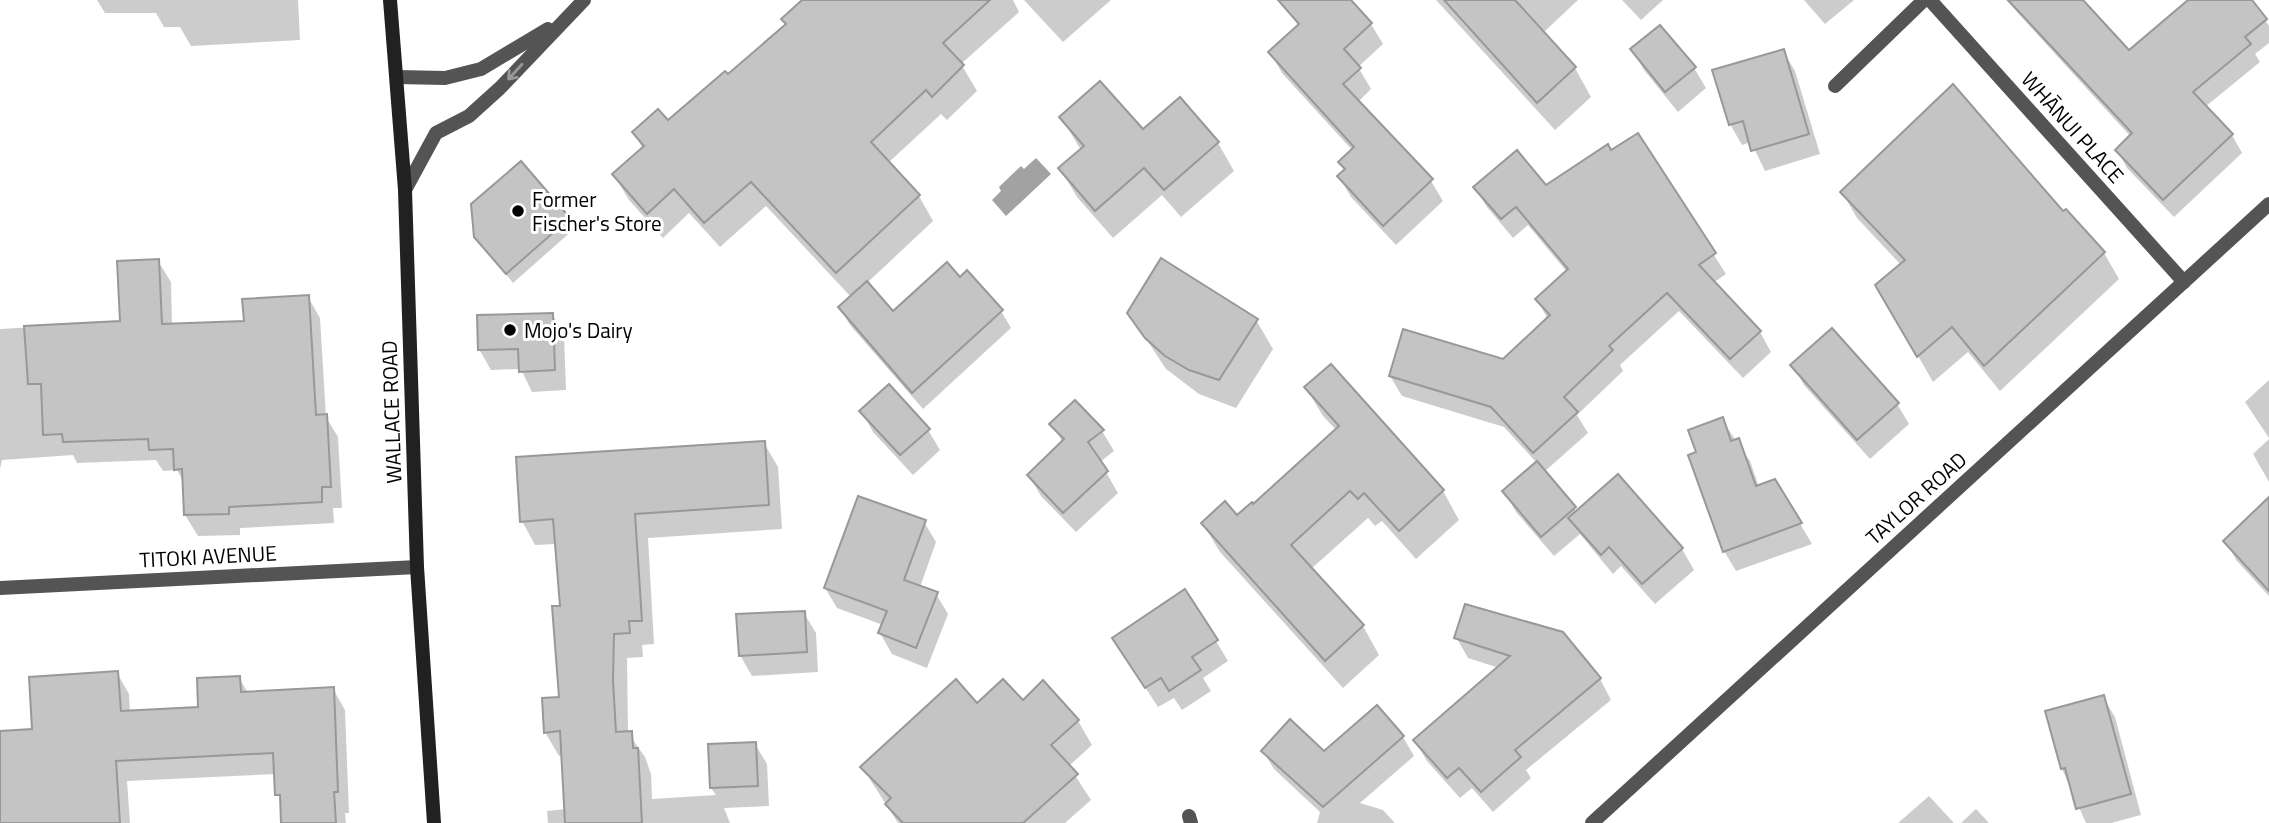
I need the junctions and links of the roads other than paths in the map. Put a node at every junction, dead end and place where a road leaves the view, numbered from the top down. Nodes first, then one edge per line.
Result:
1 (390, 0) edge
2 (584, 0) edge
3 (1923, 0) edge
4 (1930, 0) edge
5 (561, 21) junction
6 (397, 77) junction
7 (1835, 86) dead end
8 (405, 190) junction
9 (2269, 204) edge
10 (2184, 282) junction
11 (417, 567) junction
12 (0, 588) edge
13 (434, 823) edge
14 (1592, 823) edge

1 - 6 street, WALLACE ROAD
2 - 5 street
3 - 7 street
4 - 10 street, WHĀNUI PLACE
5 - 6 street
5 -> 8 street
6 - 8 street, WALLACE ROAD
8 - 11 street, WALLACE ROAD
9 - 10 street, TAYLOR ROAD
10 - 14 street, TAYLOR ROAD
11 - 12 street, TITOKI AVENUE
11 - 13 street, WALLACE ROAD

